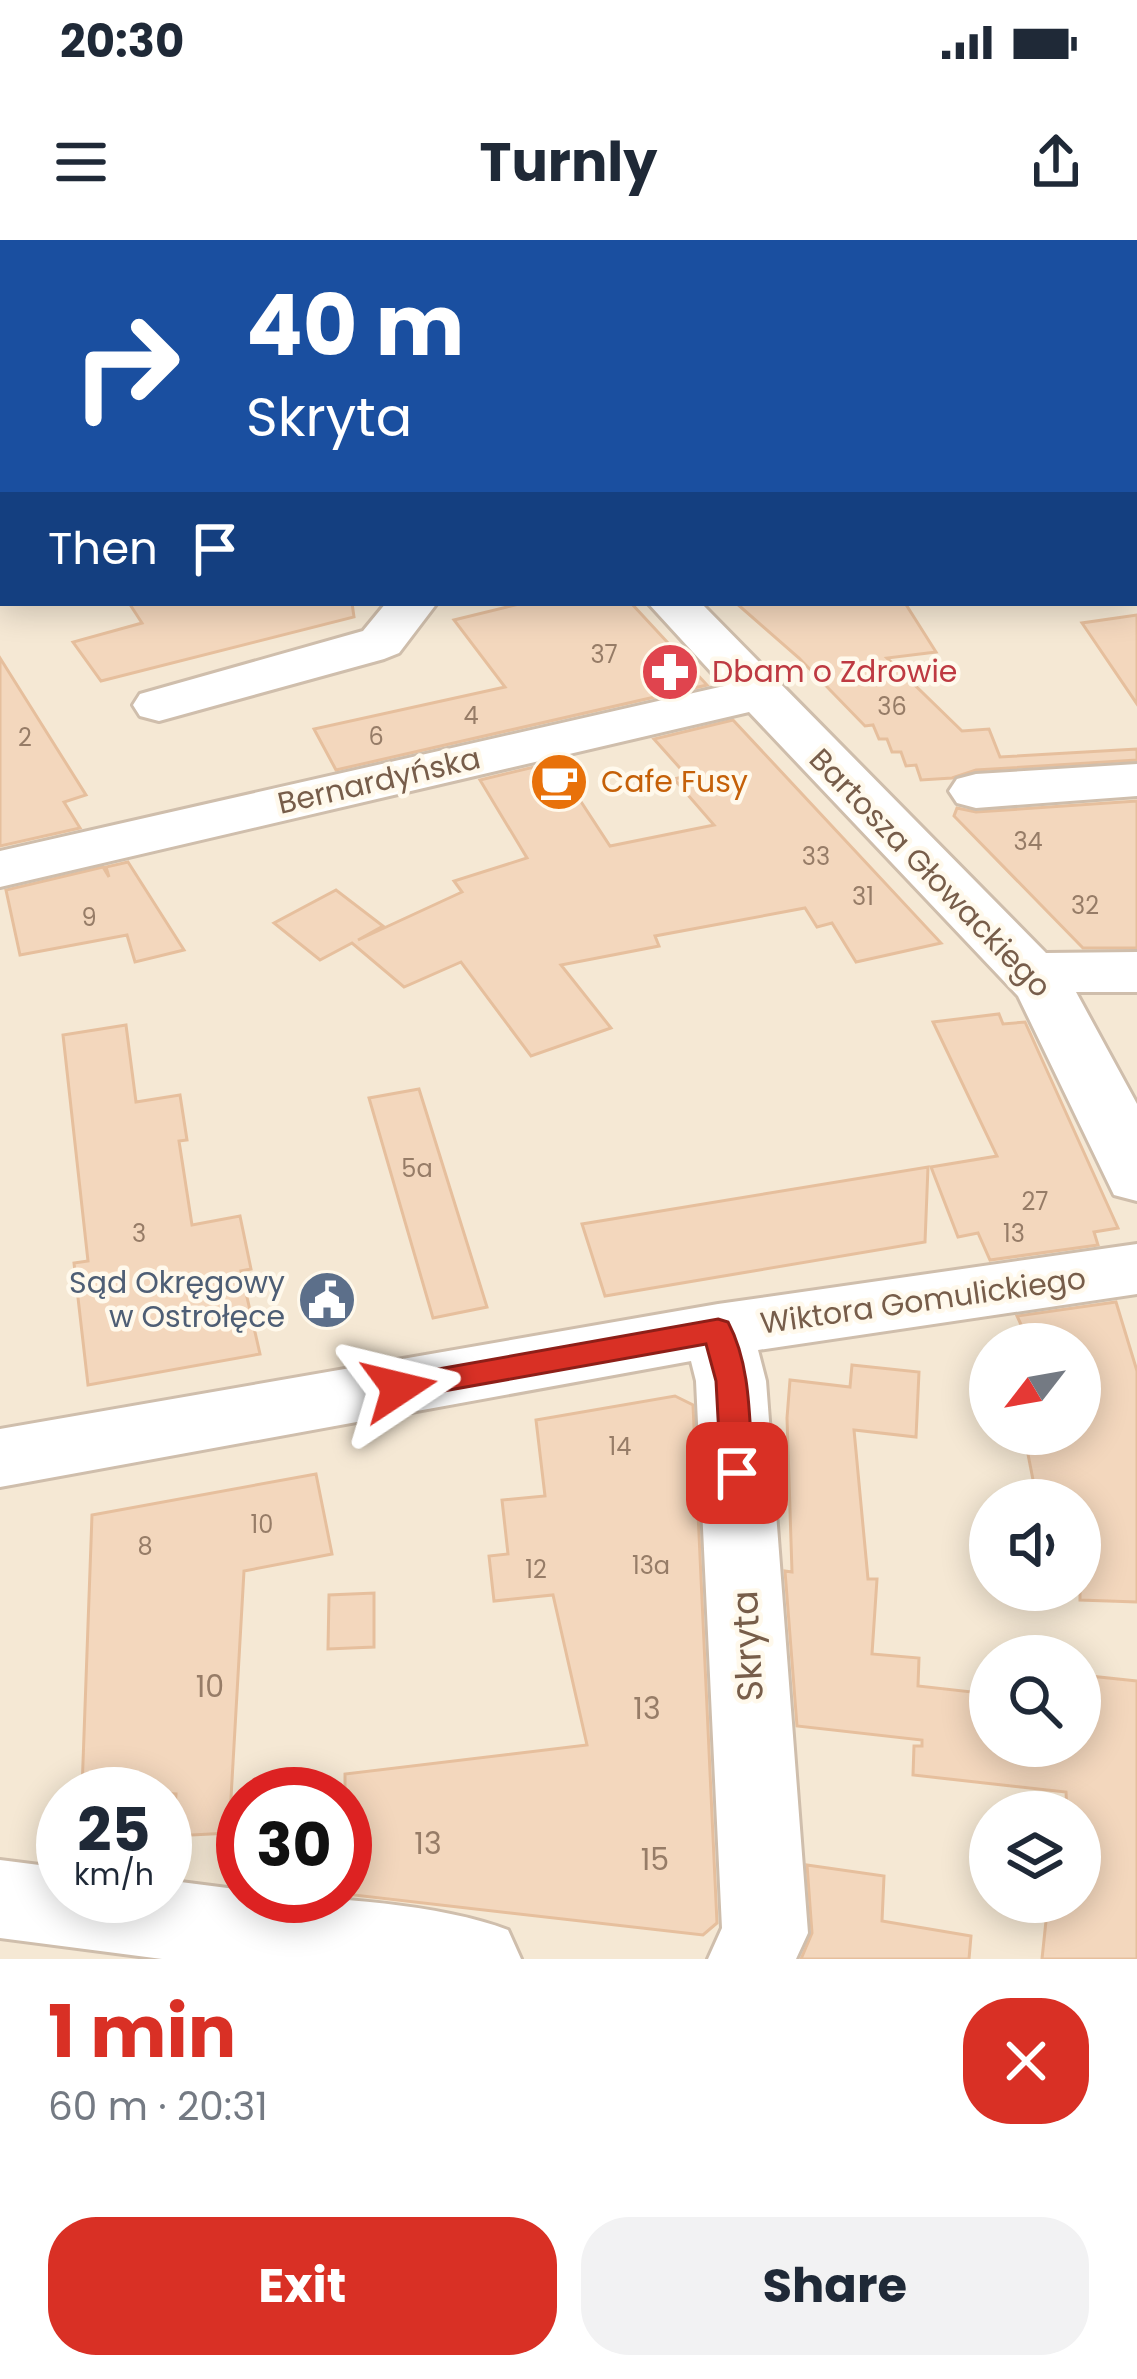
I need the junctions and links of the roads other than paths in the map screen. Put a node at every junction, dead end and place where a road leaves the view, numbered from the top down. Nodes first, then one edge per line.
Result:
1 (410, 606) edge
2 (676, 606) edge
3 (759, 694) junction
4 (159, 705) dead end
5 (1137, 780) edge
6 (976, 791) dead end
7 (0, 869) edge
8 (1137, 972) edge
9 (1030, 973) junction
10 (1137, 1178) edge
11 (1137, 1269) edge
12 (718, 1330) junction
13 (0, 1458) edge
14 (0, 1899) edge
15 (478, 1959) edge
16 (751, 1959) edge

1 - 4 street
2 - 3 street, Bartosza Głowackiego
3 - 7 street, Bernardyńska
3 - 9 street, Bartosza Głowackiego
5 - 6 street
8 - 9 street
9 - 10 street, Bartosza Głowackiego
11 - 12 street, Wiktora Gomulickiego
12 - 13 street, Wiktora Gomulickiego
12 - 16 street, Skryta
14 - 15 street

